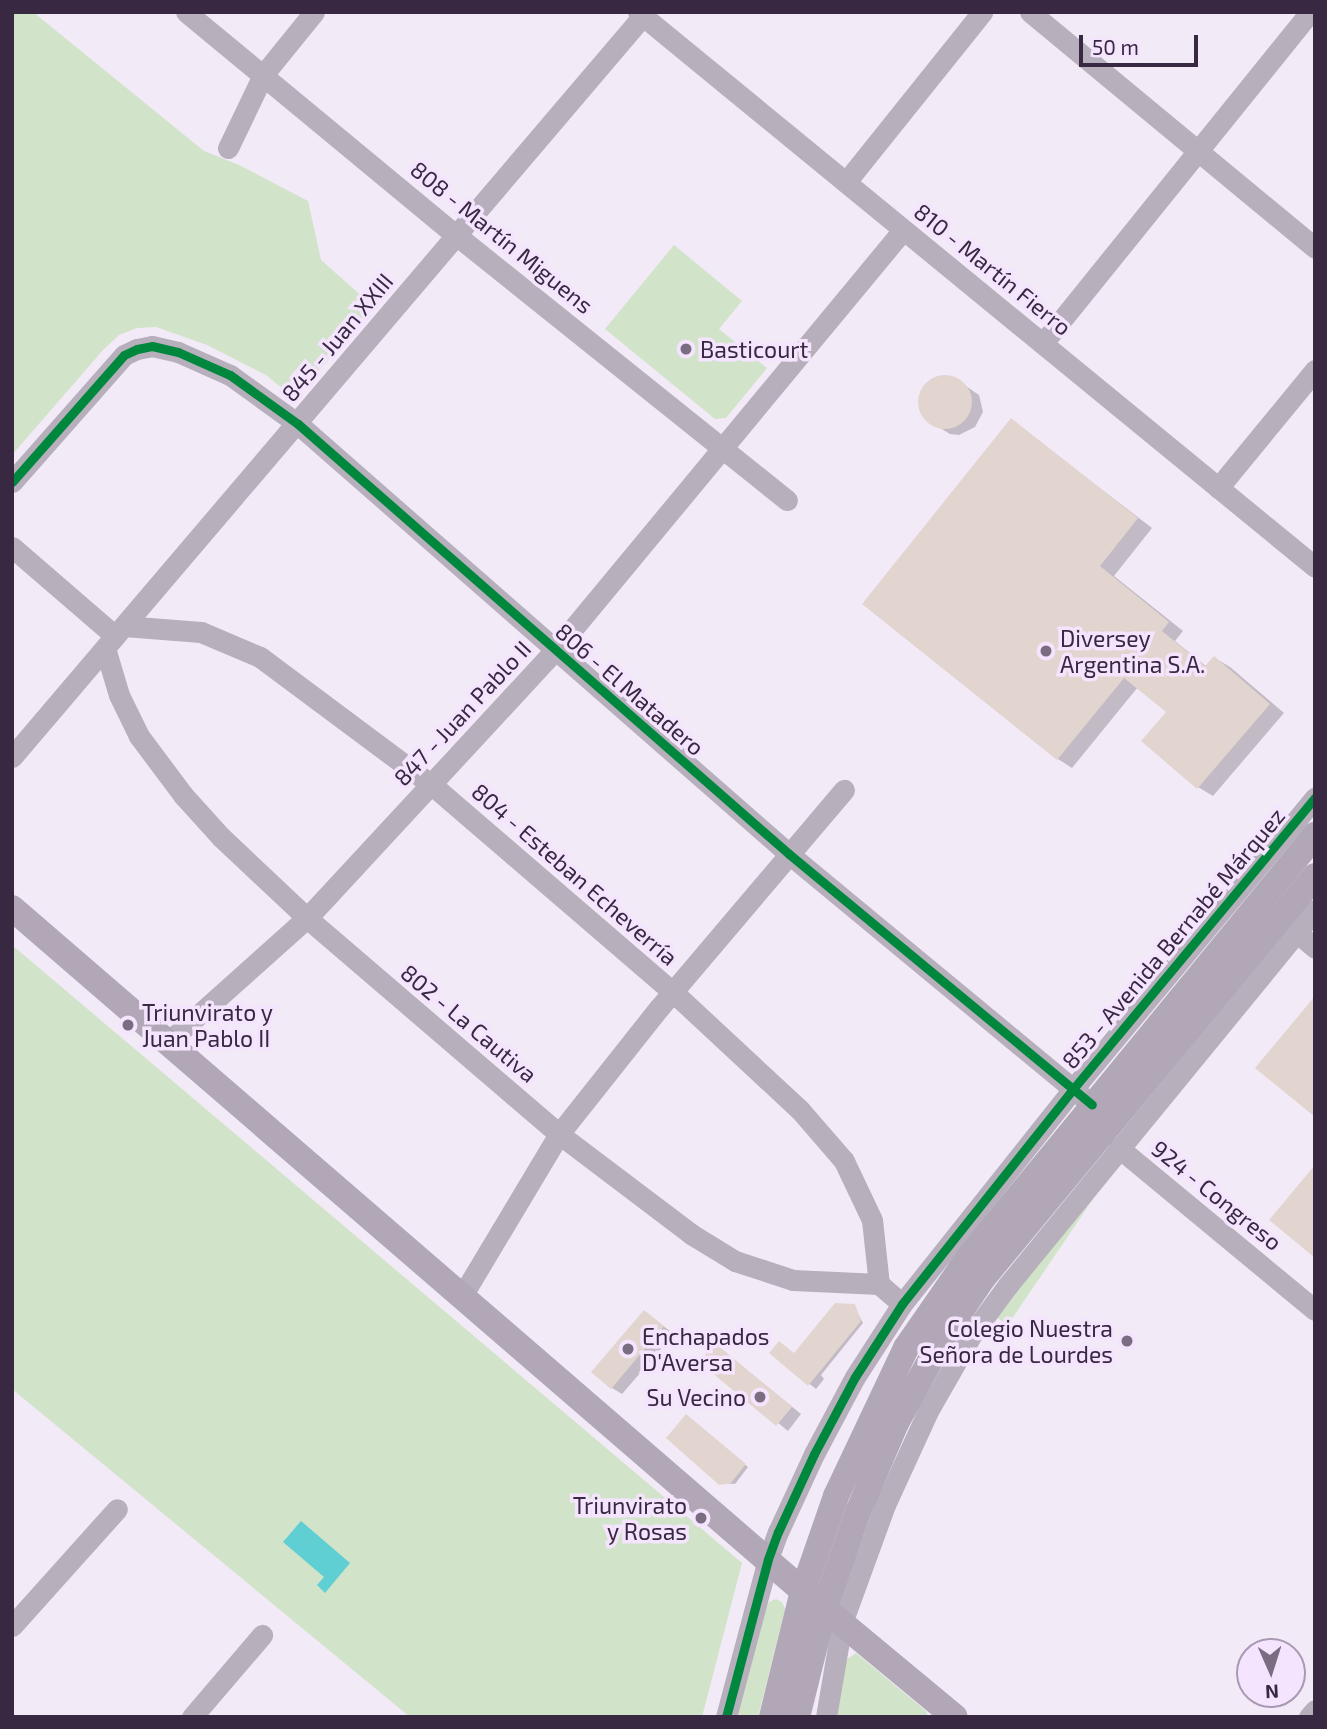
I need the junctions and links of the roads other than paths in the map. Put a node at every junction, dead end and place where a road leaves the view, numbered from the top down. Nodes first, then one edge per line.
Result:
1 (186, 12) edge
2 (314, 12) edge
3 (982, 12) edge
4 (1030, 12) edge
5 (1310, 12) edge
6 (642, 14) edge
7 (263, 75) junction
8 (228, 148) dead end
9 (1198, 154) junction
10 (846, 182) junction
11 (903, 230) junction
12 (456, 235) junction
13 (1315, 248) edge
14 (1043, 343) junction
15 (1315, 370) edge
16 (298, 424) junction
17 (721, 449) junction
18 (12, 482) edge
19 (1218, 488) junction
20 (787, 500) dead end
21 (12, 547) edge
22 (1315, 567) edge
23 (115, 637) junction
24 (556, 649) junction
25 (12, 757) edge
26 (432, 785) junction
27 (844, 790) dead end
28 (1315, 797) edge
29 (1315, 835) edge
30 (789, 854) junction
31 (1315, 876) edge
32 (12, 908) edge
33 (1315, 910) edge
34 (307, 918) junction
35 (1296, 932) junction
36 (1315, 948) edge
37 (673, 992) junction
38 (167, 1043) junction
39 (1082, 1097) junction
40 (559, 1134) junction
41 (1119, 1149) junction
42 (878, 1284) junction
43 (461, 1296) junction
44 (902, 1304) junction
45 (1315, 1310) edge
46 (117, 1509) dead end
47 (768, 1559) junction
48 (803, 1591) junction
49 (833, 1616) junction
50 (12, 1626) edge
51 (262, 1635) dead end
52 (1315, 1710) edge
53 (192, 1717) edge
54 (726, 1717) edge
55 (772, 1717) edge
56 (797, 1717) edge
57 (826, 1717) edge
58 (955, 1717) edge
59 (1309, 1717) edge

1 - 7 street, 808 - Martín Miguens
2 - 7 street
3 - 10 street
4 - 9 street
5 - 9 street
6 - 10 street, 810 - Martín Fierro
6 - 12 street, 845 - Juan XXIII
7 - 8 street
7 - 12 street, 808 - Martín Miguens
9 - 13 street
9 - 14 street
10 - 11 street, 810 - Martín Fierro
11 - 14 street, 810 - Martín Fierro
11 - 17 street, 847 - Juan Pablo II
12 - 16 street, 845 - Juan XXIII
12 - 17 street, 808 - Martín Miguens
14 - 19 street, 810 - Martín Fierro
15 - 19 street
16 - 18 street, 806 - El Matadero
16 - 23 street, 845 - Juan XXIII
16 - 24 street, 806 - El Matadero
17 - 20 street, 808 - Martín Miguens
17 - 24 street, 847 - Juan Pablo II
19 - 22 street, 810 - Martín Fierro
21 - 23 street
23 - 25 street, 845 - Juan XXIII
23 - 26 street, 804 - Esteban Echeverría
23 - 34 street, 802 - La Cautiva
24 - 26 street, 847 - Juan Pablo II
24 - 30 street, 806 - El Matadero
26 - 34 street, 847 - Juan Pablo II
26 - 37 street, 804 - Esteban Echeverría
27 - 30 street
28 - 39 street, 853 - Avenida Bernabé Márquez
29 - 39 main road, 853 - Avenida Bernabé Márquez
30 - 37 street
30 - 39 street, 806 - El Matadero
31 - 49 main road
32 - 38 main road
33 - 35 street
34 - 38 street, 847 - Juan Pablo II
34 - 40 street, 802 - La Cautiva
35 - 36 street
35 - 41 street
37 - 40 street
37 - 42 street, 804 - Esteban Echeverría
38 - 43 main road
39 - 44 street, 853 - Avenida Bernabé Márquez
39 - 48 main road, 853 - Avenida Bernabé Márquez
40 - 42 street, 802 - La Cautiva
40 - 43 street
41 - 45 street, 924 - Congreso
41 - 49 street
42 - 44 street
43 - 47 main road
44 - 47 street, 853 - Avenida Bernabé Márquez
46 - 50 street
47 - 48 main road
47 - 54 street, 853 - Avenida Bernabé Márquez
48 - 49 main road
48 - 55 main road, 853 - Avenida Bernabé Márquez
49 - 56 main road
49 - 57 street
49 - 58 main road
51 - 53 street
52 - 59 street

